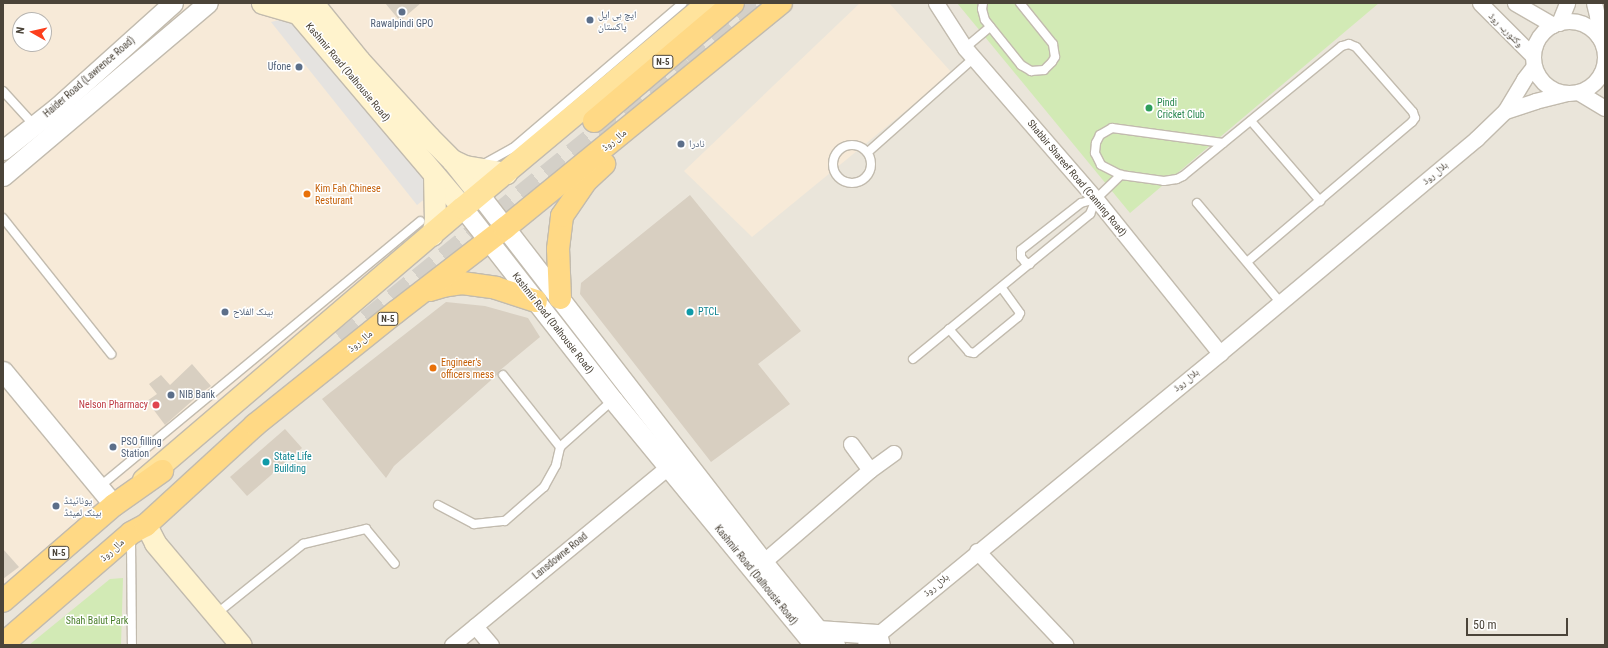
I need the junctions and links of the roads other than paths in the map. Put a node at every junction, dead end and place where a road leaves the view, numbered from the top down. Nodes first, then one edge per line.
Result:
1 (173, 3) edge
2 (208, 3) edge
3 (262, 3) edge
4 (683, 3) edge
5 (708, 3) edge
6 (733, 3) edge
7 (781, 3) edge
8 (936, 3) edge
9 (983, 3) edge
10 (1020, 3) edge
11 (1480, 3) edge
12 (1515, 3) edge
13 (1567, 3) edge
14 (1594, 3) edge
15 (300, 6) edge
16 (1556, 24) junction
17 (990, 27) junction
18 (1602, 42) edge
19 (970, 53) junction
20 (1534, 61) junction
21 (1602, 78) edge
22 (3, 91) edge
23 (1572, 93) junction
24 (1605, 108) edge
25 (1505, 111) junction
26 (648, 113) junction
27 (1251, 120) junction
28 (594, 121) dead end
29 (34, 125) junction
30 (1223, 143) junction
31 (3, 150) edge
32 (868, 152) junction
33 (452, 160) junction
34 (475, 169) junction
35 (506, 173) junction
36 (434, 175) junction
37 (1121, 175) junction
38 (3, 176) edge
39 (1096, 199) junction
40 (471, 201) junction
41 (1320, 201) junction
42 (1197, 203) dead end
43 (3, 218) edge
44 (426, 228) junction
45 (497, 235) junction
46 (1247, 262) junction
47 (1030, 264) junction
48 (1001, 287) junction
49 (422, 292) junction
50 (560, 298) junction
51 (536, 301) junction
52 (1280, 302) junction
53 (949, 329) junction
54 (1220, 353) junction
55 (111, 354) dead end
56 (913, 359) dead end
57 (3, 371) edge
58 (503, 375) dead end
59 (614, 400) junction
60 (851, 444) dead end
61 (560, 447) junction
62 (893, 453) dead end
63 (668, 467) junction
64 (870, 470) junction
65 (99, 487) junction
66 (438, 505) dead end
67 (114, 506) junction
68 (138, 529) junction
69 (977, 551) junction
70 (763, 562) junction
71 (395, 564) dead end
72 (3, 601) edge
73 (216, 614) junction
74 (475, 626) junction
75 (816, 637) edge
76 (874, 641) edge
77 (3, 644) edge
78 (132, 645) edge
79 (226, 645) edge
80 (242, 645) edge
81 (452, 645) edge
82 (491, 645) edge
83 (835, 645) edge
84 (1066, 645) edge

1 - 29 street, Haider Road (Lawrence Road)
2 - 38 street
3 - 15 main road
4 - 34 lane
5 - 35 main road
6 - 28 highway, N-5
7 - 26 highway, مال روڈ / N-5
8 - 19 street, Shabbir Shareef Road (Canning Road)
9 - 17 lane
10 - 17 lane
11 - 20 street, وکٹوریہ روڈ
12 - 16 street
13 - 16 street
14 - 18 street
15 - 33 main road, Kashmir Road (Dalhousie Road)
15 - 36 main road, Kashmir Road (Dalhousie Road)
16 - 18 street
16 - 20 street
17 - 19 lane
18 - 21 street
19 - 32 lane
19 - 39 street, Shabbir Shareef Road (Canning Road)
20 - 23 street
20 - 25 street, ہلال روڈ
21 - 23 street
22 - 29 lane
23 - 24 street
23 - 25 street, ہلال روڈ
25 - 52 street, ہلال روڈ
26 - 45 highway, مال روڈ / N-5
26 - 50 highway
27 - 30 lane
27 - 41 lane
27 - 41 lane
29 - 31 street, Haider Road (Lawrence Road)
30 - 37 lane
30 - 37 lane
32 - 32 lane
33 - 34 main road
33 - 40 main road, Kashmir Road (Dalhousie Road)
34 - 35 main road
35 - 40 main road
36 - 40 main road, Kashmir Road (Dalhousie Road)
36 - 44 main road
37 - 39 lane
39 - 47 lane
39 - 47 lane
39 - 54 street, Shabbir Shareef Road (Canning Road)
40 - 44 main road
40 - 45 street, Kashmir Road (Dalhousie Road)
41 - 46 lane
42 - 46 lane
43 - 55 lane
44 - 65 lane
44 - 67 main road
45 - 49 highway, مال روڈ / N-5
45 - 50 street, Kashmir Road (Dalhousie Road)
45 - 51 street, Kashmir Road (Dalhousie Road)
46 - 52 lane
47 - 48 lane
48 - 53 lane
48 - 53 lane
49 - 51 highway
49 - 68 highway, مال روڈ / N-5
50 - 70 street, Kashmir Road (Dalhousie Road)
51 - 59 street, Kashmir Road (Dalhousie Road)
52 - 54 street, ہلال روڈ
53 - 56 lane
54 - 69 street, ہلال روڈ
57 - 65 street
58 - 61 lane
59 - 61 lane
59 - 63 street, Kashmir Road (Dalhousie Road)
60 - 64 street
61 - 66 lane
62 - 64 street
63 - 74 street, Lansdowne Road
63 - 75 street, Kashmir Road (Dalhousie Road)
64 - 70 street
65 - 67 street
67 - 68 highway, N-5
67 - 72 highway, N-5
68 - 73 main road
68 - 77 highway, مال روڈ / N-5
68 - 78 lane
68 - 79 main road
69 - 76 street, ہلال روڈ
69 - 84 street
70 - 75 street, Kashmir Road (Dalhousie Road)
71 - 73 lane
73 - 80 main road
74 - 81 street, Lansdowne Road
74 - 82 street
75 - 76 street
75 - 83 street, Kashmir Road (Dalhousie Road)

